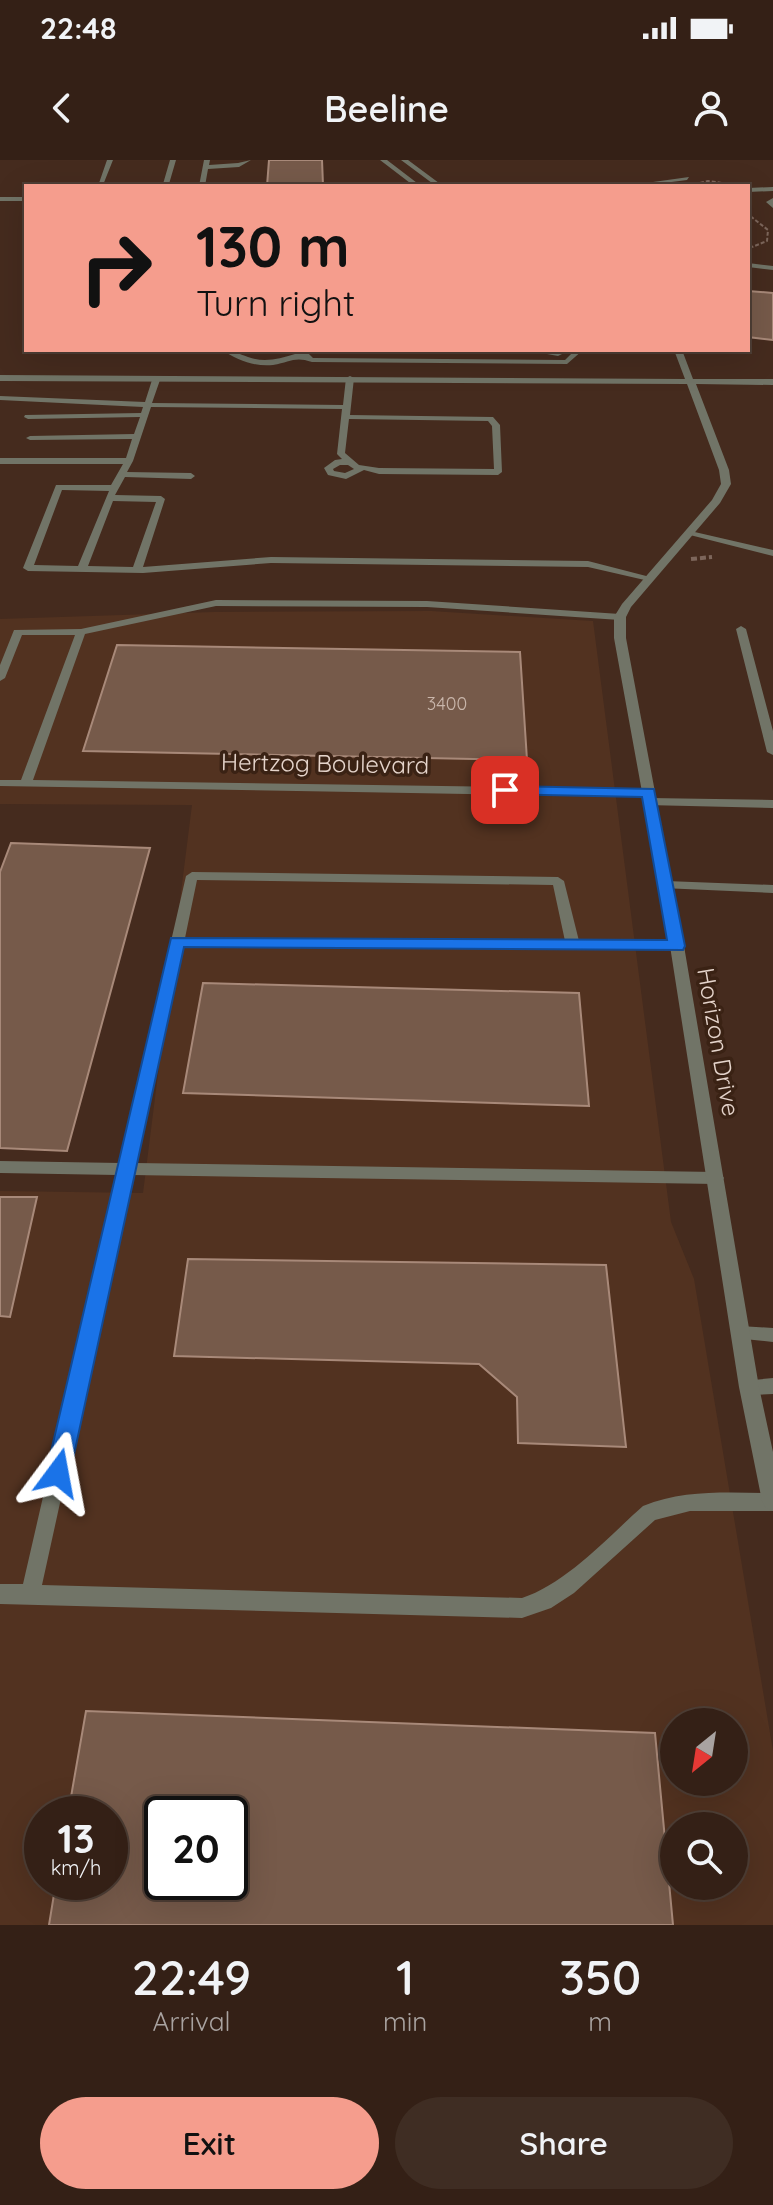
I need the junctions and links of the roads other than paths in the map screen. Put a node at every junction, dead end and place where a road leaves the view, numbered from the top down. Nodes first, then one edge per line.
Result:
1 (110, 160) edge
2 (173, 160) edge
3 (248, 160) edge
4 (383, 160) edge
5 (404, 160) edge
6 (207, 163) edge
7 (687, 178) dead end
8 (656, 182) dead end
9 (100, 184) edge
10 (166, 184) dead end
11 (202, 184) edge
12 (415, 184) edge
13 (437, 184) edge
14 (770, 189) edge
15 (750, 194) edge
16 (0, 199) edge
17 (24, 199) edge
18 (750, 265) edge
19 (773, 268) edge
20 (230, 352) edge
21 (296, 352) edge
22 (310, 352) edge
23 (679, 352) edge
24 (577, 353) edge
25 (302, 355) junction
26 (0, 378) edge
27 (350, 378) junction
28 (156, 380) junction
29 (773, 382) edge
30 (690, 385) junction
31 (773, 389) edge
32 (0, 398) edge
33 (347, 407) junction
34 (146, 410) junction
35 (28, 417) dead end
36 (346, 417) junction
37 (137, 436) junction
38 (30, 438) dead end
39 (0, 461) edge
40 (129, 461) junction
41 (350, 462) junction
42 (360, 467) junction
43 (122, 474) junction
44 (191, 476) dead end
45 (114, 488) junction
46 (110, 498) junction
47 (689, 532) junction
48 (773, 553) edge
49 (82, 569) junction
50 (137, 570) junction
51 (649, 578) junction
52 (620, 617) junction
53 (741, 629) dead end
54 (81, 632) junction
55 (0, 678) edge
56 (773, 752) edge
57 (0, 783) edge
58 (26, 783) junction
59 (649, 797) junction
60 (773, 804) edge
61 (666, 885) junction
62 (773, 889) edge
63 (177, 942) junction
64 (573, 945) junction
65 (677, 946) junction
66 (0, 1167) edge
67 (127, 1169) junction
68 (716, 1178) junction
69 (740, 1333) junction
70 (773, 1335) edge
71 (773, 1386) edge
72 (749, 1387) junction
73 (773, 1502) edge
74 (0, 1594) edge
75 (30, 1594) junction

1 - 9 lane
2 - 10 lane
3 - 6 lane
4 - 12 street
5 - 13 street
6 - 11 lane
7 - 8 lane
14 - 15 lane
16 - 17 lane
18 - 19 street
20 - 25 lane
21 - 25 lane
22 - 25 lane
23 - 30 street
24 - 25 lane
26 - 28 street
27 - 28 street
27 - 30 street
27 - 33 lane
28 - 34 lane
29 - 30 street
30 - 31 street
30 - 47 street
32 - 34 lane
33 - 34 lane
33 - 36 lane
34 - 35 lane
34 - 37 lane
36 - 41 lane
36 - 42 lane
37 - 38 lane
37 - 40 lane
39 - 40 lane
40 - 43 lane
41 - 42 lane
41 - 42 lane
43 - 44 lane
43 - 45 lane
45 - 46 lane
45 - 49 lane
46 - 49 lane
46 - 50 lane
47 - 48 lane
47 - 51 street
49 - 50 lane
50 - 51 lane
51 - 52 street
52 - 54 lane
52 - 59 street, Horizon Drive
53 - 56 lane
54 - 55 lane
54 - 58 lane
57 - 58 lane, Hertzog Boulevard
58 - 59 lane, Hertzog Boulevard
59 - 60 lane, Hertzog Boulevard
59 - 61 street, Horizon Drive
61 - 62 lane
61 - 65 street, Horizon Drive
63 - 64 lane
63 - 64 lane
63 - 67 lane
64 - 65 lane
65 - 68 street, Horizon Drive
66 - 67 lane
67 - 68 lane
67 - 75 lane
68 - 69 street, Horizon Drive
69 - 70 lane
69 - 72 street, Horizon Drive
71 - 72 lane
72 - 73 street, Horizon Drive
73 - 75 lane
74 - 75 lane

